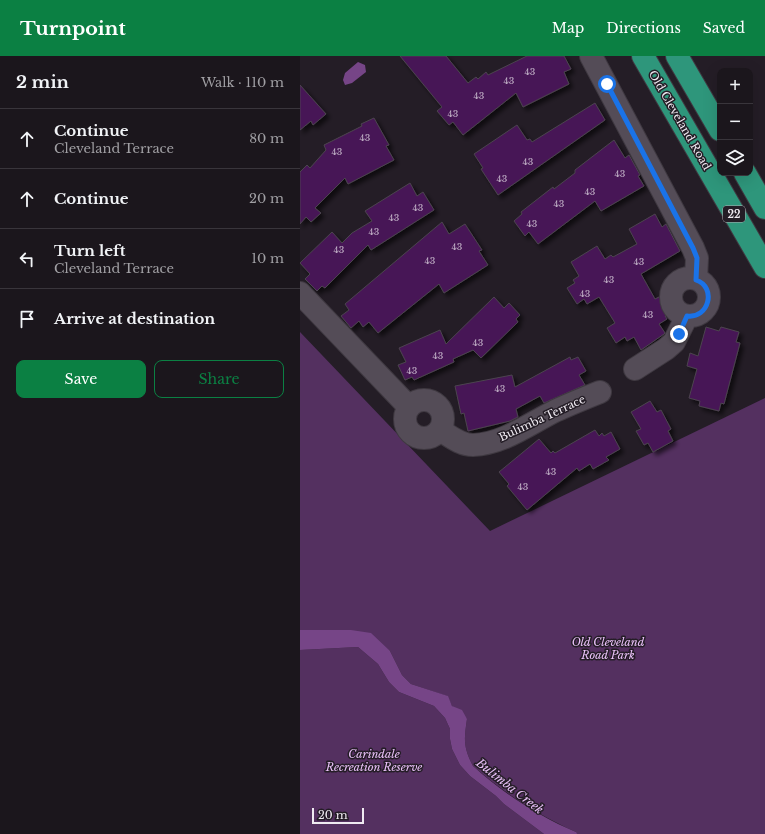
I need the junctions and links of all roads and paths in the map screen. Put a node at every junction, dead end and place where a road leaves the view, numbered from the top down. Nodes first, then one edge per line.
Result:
1 (591, 56) edge
2 (643, 56) edge
3 (677, 56) edge
4 (717, 125) edge
5 (747, 176) edge
6 (765, 208) edge
7 (765, 267) edge
8 (300, 292) edge
9 (635, 368) dead end
10 (600, 392) dead end

1 - 9 street
2 - 7 highway, Old Cleveland Road / 22
3 - 4 highway
5 - 6 highway, 22
8 - 10 street, Bulimba Terrace

